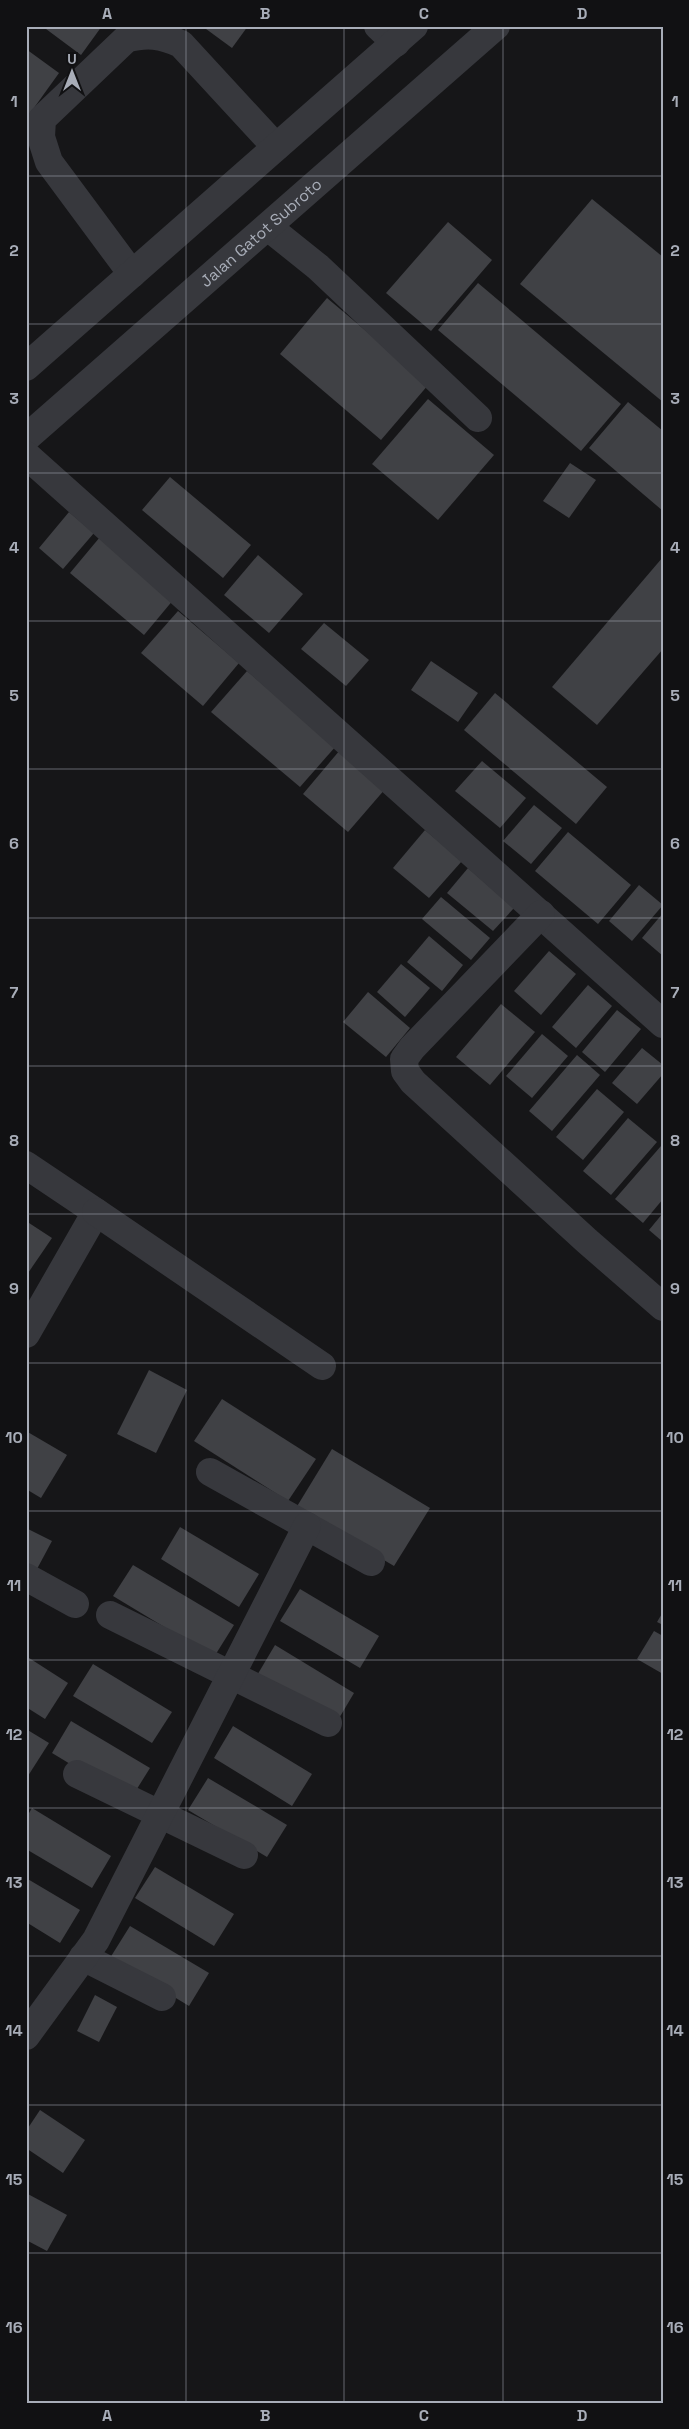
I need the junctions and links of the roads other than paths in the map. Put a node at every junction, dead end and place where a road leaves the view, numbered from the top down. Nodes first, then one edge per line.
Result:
1 (496, 26) edge
2 (396, 32) edge
3 (276, 147) junction
4 (268, 227) junction
5 (132, 274) junction
6 (26, 367) edge
7 (478, 418) dead end
8 (26, 438) edge
9 (26, 455) edge
10 (541, 914) junction
11 (663, 1024) edge
12 (26, 1164) edge
13 (96, 1212) junction
14 (663, 1307) edge
15 (26, 1334) edge
16 (322, 1366) dead end
17 (210, 1472) dead end
18 (307, 1526) junction
19 (371, 1562) dead end
20 (26, 1577) edge
21 (74, 1604) dead end
22 (110, 1615) dead end
23 (230, 1676) junction
24 (328, 1723) dead end
25 (77, 1774) dead end
26 (160, 1814) junction
27 (244, 1855) dead end
28 (83, 1957) junction
29 (162, 1997) dead end
30 (26, 2036) edge

1 - 4 street, Jalan Gatot Subroto
2 - 3 street
3 - 5 street
3 - 5 street
4 - 7 street
4 - 8 street, Jalan Gatot Subroto
5 - 6 street
9 - 10 street
10 - 11 street
10 - 14 street
12 - 13 street
13 - 15 street
13 - 16 street
17 - 18 street
18 - 19 street
18 - 23 street
20 - 21 street
22 - 23 street
23 - 24 street
23 - 26 street
25 - 26 street
26 - 27 street
26 - 28 street
28 - 29 street
28 - 30 street

